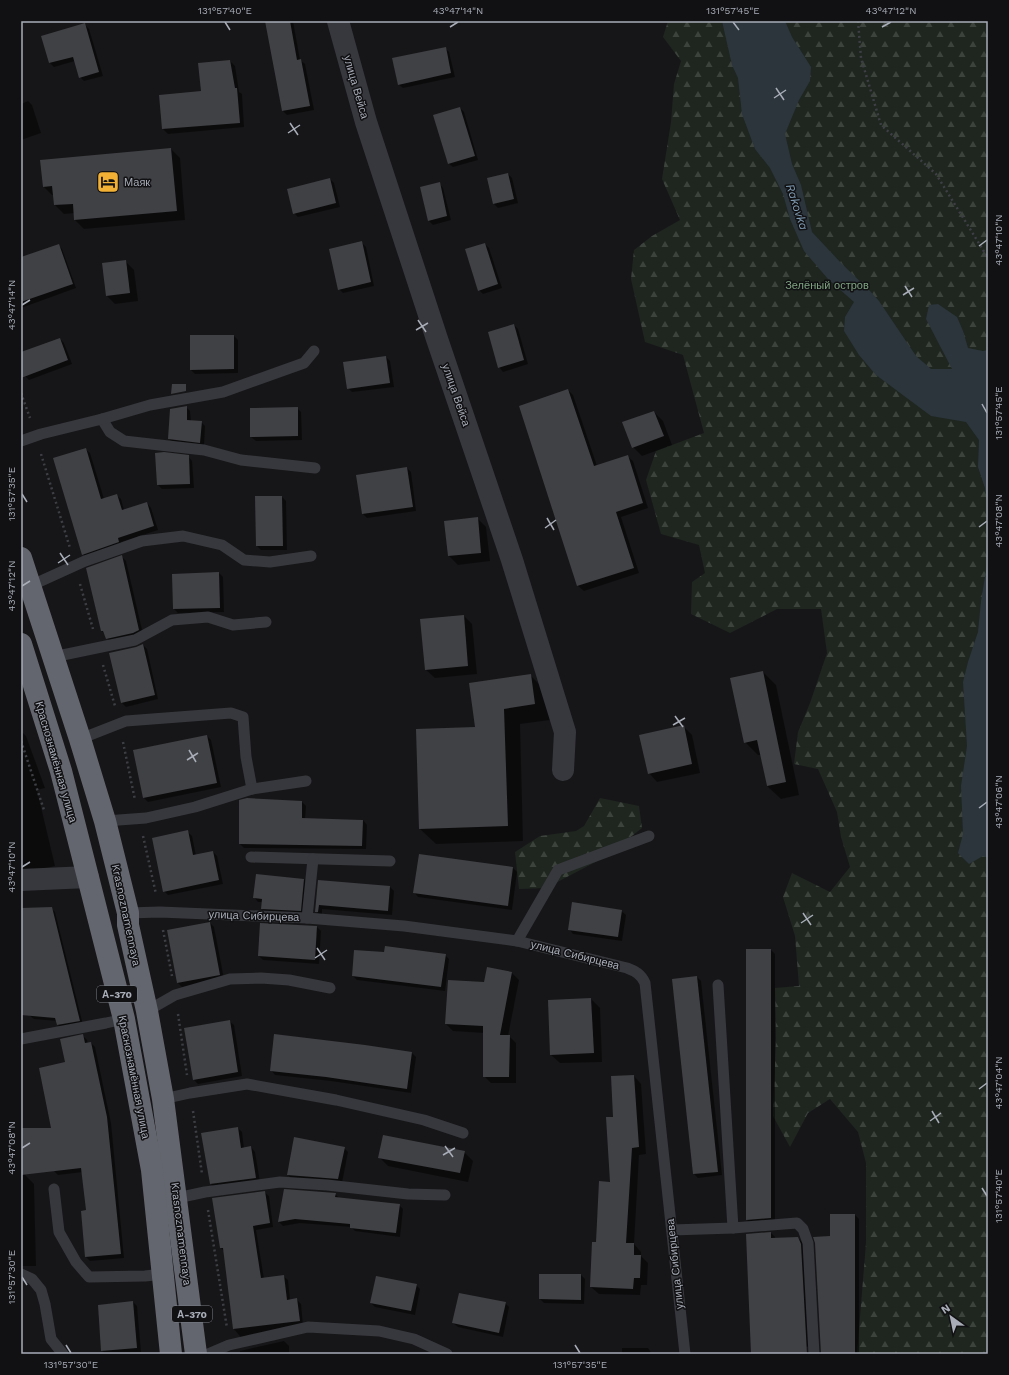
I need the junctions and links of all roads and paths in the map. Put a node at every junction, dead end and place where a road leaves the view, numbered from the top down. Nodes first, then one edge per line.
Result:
1 (338, 21) edge
2 (858, 21) edge
3 (988, 258) edge
4 (314, 352) dead end
5 (102, 419) junction
6 (21, 441) edge
7 (315, 468) dead end
8 (311, 556) dead end
9 (21, 558) edge
10 (30, 586) junction
11 (266, 622) dead end
12 (21, 644) edge
13 (53, 657) junction
14 (80, 739) junction
15 (563, 770) dead end
16 (306, 781) dead end
17 (252, 789) junction
18 (105, 821) junction
19 (649, 836) dead end
20 (251, 857) dead end
21 (313, 859) junction
22 (390, 862) dead end
23 (118, 874) junction
24 (88, 877) junction
25 (21, 880) edge
26 (128, 913) junction
27 (307, 918) junction
28 (517, 941) junction
29 (718, 984) dead end
30 (330, 988) dead end
31 (147, 1011) junction
32 (124, 1019) junction
33 (21, 1039) edge
34 (163, 1099) junction
35 (463, 1133) dead end
36 (54, 1189) dead end
37 (446, 1195) dead end
38 (177, 1198) junction
39 (732, 1228) junction
40 (672, 1230) junction
41 (21, 1274) edge
42 (163, 1274) junction
43 (63, 1354) edge
44 (171, 1354) edge
45 (196, 1354) edge
46 (208, 1354) edge
47 (446, 1354) edge
48 (685, 1354) edge
49 (814, 1354) edge

1 - 15 street, улица Вейса
2 - 3 path
4 - 5 lane
5 - 6 lane
5 - 7 lane
8 - 10 lane
9 - 10 highway, Krasnoznamennaya / А-370
10 - 13 highway, Krasnoznamennaya / А-370
11 - 13 lane
12 - 24 highway, Краснознамённая улица / А-370
13 - 14 highway, Krasnoznamennaya / А-370
14 - 17 lane
14 - 18 highway, Krasnoznamennaya / А-370
16 - 17 lane
17 - 18 lane
18 - 23 highway, Krasnoznamennaya / А-370
19 - 28 lane
20 - 21 lane
21 - 22 lane
21 - 27 lane
23 - 24 highway
23 - 26 highway, Krasnoznamennaya / А-370
24 - 25 street
24 - 32 highway, Краснознамённая улица / А-370
26 - 27 lane, улица Сибирцева
26 - 31 highway, Krasnoznamennaya / А-370
27 - 28 lane, улица Сибирцева
28 - 40 lane, улица Сибирцева
29 - 39 lane
30 - 31 lane
31 - 34 highway, Krasnoznamennaya / А-370
32 - 33 lane
32 - 42 highway, Краснознамённая улица / А-370
34 - 35 lane
34 - 38 highway, Krasnoznamennaya / А-370
36 - 42 lane
37 - 38 lane
38 - 45 highway, Krasnoznamennaya / А-370
39 - 40 lane
39 - 49 lane
40 - 48 lane, улица Сибирцева
41 - 43 lane
42 - 44 highway, Краснознамённая улица / А-370
46 - 47 lane

